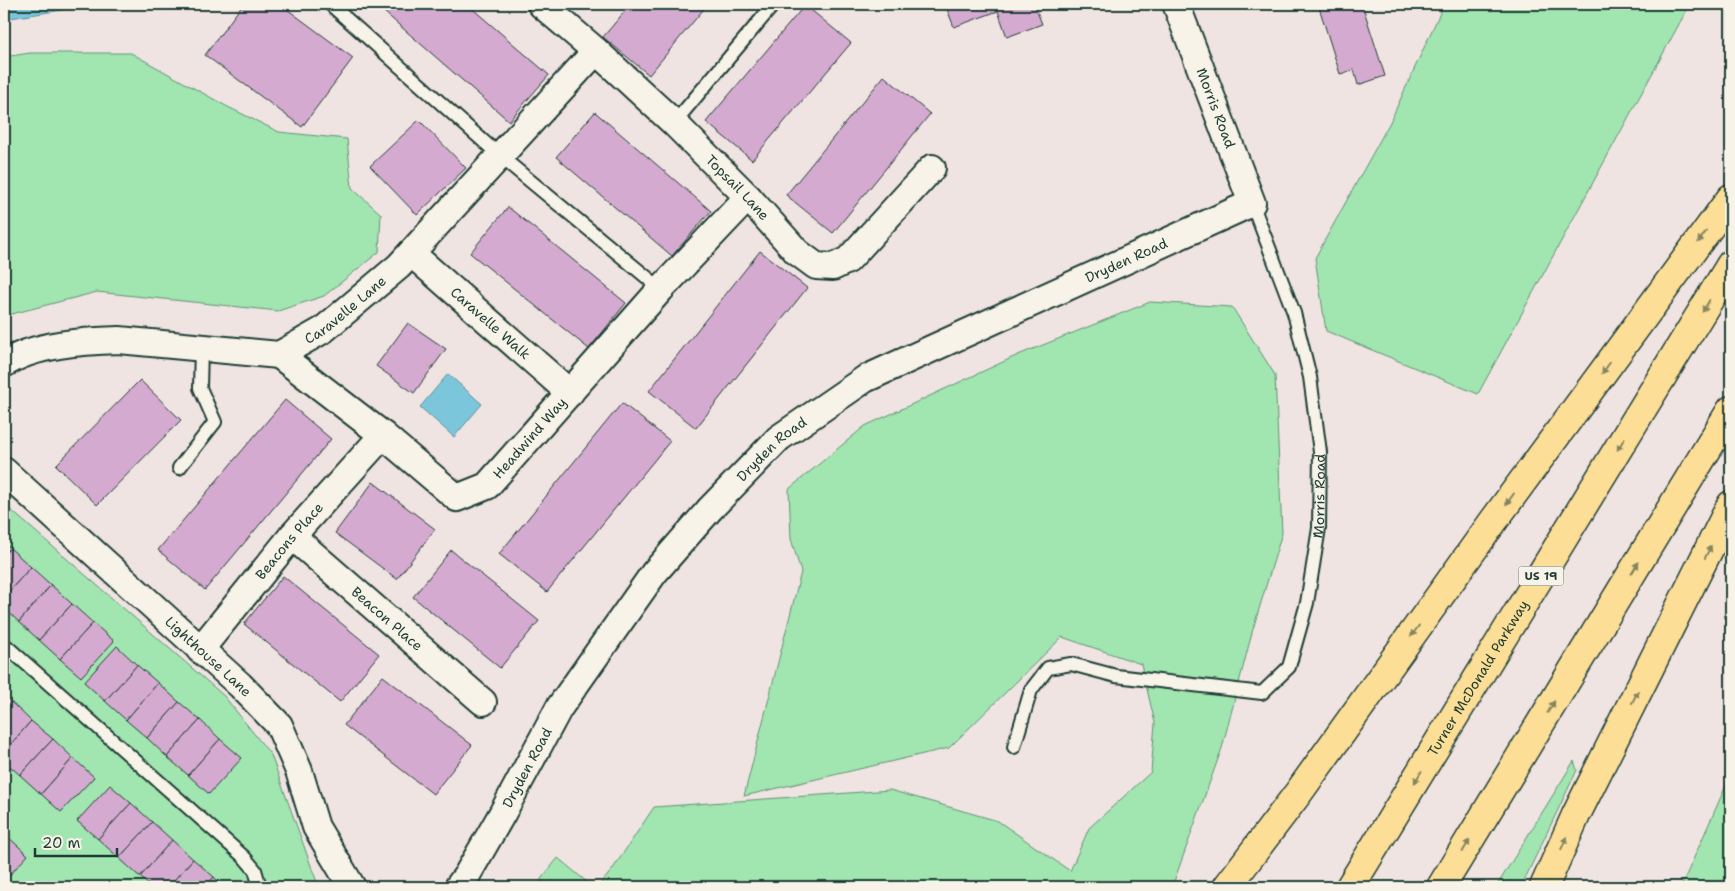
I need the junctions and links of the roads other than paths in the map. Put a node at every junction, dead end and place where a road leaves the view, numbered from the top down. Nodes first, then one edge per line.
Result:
1 (330, 4) edge
2 (541, 4) edge
3 (774, 4) edge
4 (1176, 4) edge
5 (596, 51) junction
6 (674, 123) junction
7 (500, 156) junction
8 (932, 168) dead end
9 (748, 197) junction
10 (1731, 198) edge
11 (1252, 203) junction
12 (411, 253) junction
13 (1731, 264) edge
14 (660, 289) junction
15 (201, 347) junction
16 (279, 354) junction
17 (4, 364) edge
18 (570, 393) junction
19 (1731, 410) edge
20 (384, 435) junction
21 (179, 468) dead end
22 (4, 471) edge
23 (1731, 505) edge
24 (292, 536) junction
25 (4, 644) edge
26 (200, 650) junction
27 (483, 702) dead end
28 (1014, 747) dead end
29 (260, 887) edge
30 (352, 887) edge
31 (458, 887) edge
32 (1227, 887) edge
33 (1350, 887) edge
34 (1441, 887) edge
35 (1544, 887) edge

1 - 7 lane
2 - 5 street, Topsail Lane
3 - 6 lane
4 - 11 street, Morris Road
5 - 6 street, Topsail Lane
5 - 7 street, Caravelle Lane
6 - 9 street, Topsail Lane
7 - 12 street, Caravelle Lane
7 - 14 lane
8 - 9 street, Topsail Lane
9 - 14 street, Headwind Way
10 -> 32 highway
11 - 28 lane, Morris Road
11 - 31 street, Dryden Road
12 - 16 street, Caravelle Lane
12 - 18 street, Caravelle Walk
13 -> 33 highway, Turner McDonald Parkway / US 19
14 - 18 street, Headwind Way
15 - 16 street
15 - 17 street
15 - 21 lane
16 - 20 street, Headwind Way
18 - 20 street, Headwind Way
34 -> 19 highway
20 - 24 street, Beacons Place
22 - 26 street, Lighthouse Lane
35 -> 23 highway
24 - 26 street, Beacons Place
24 - 27 street, Beacon Place
25 - 29 lane
26 - 30 street, Lighthouse Lane

